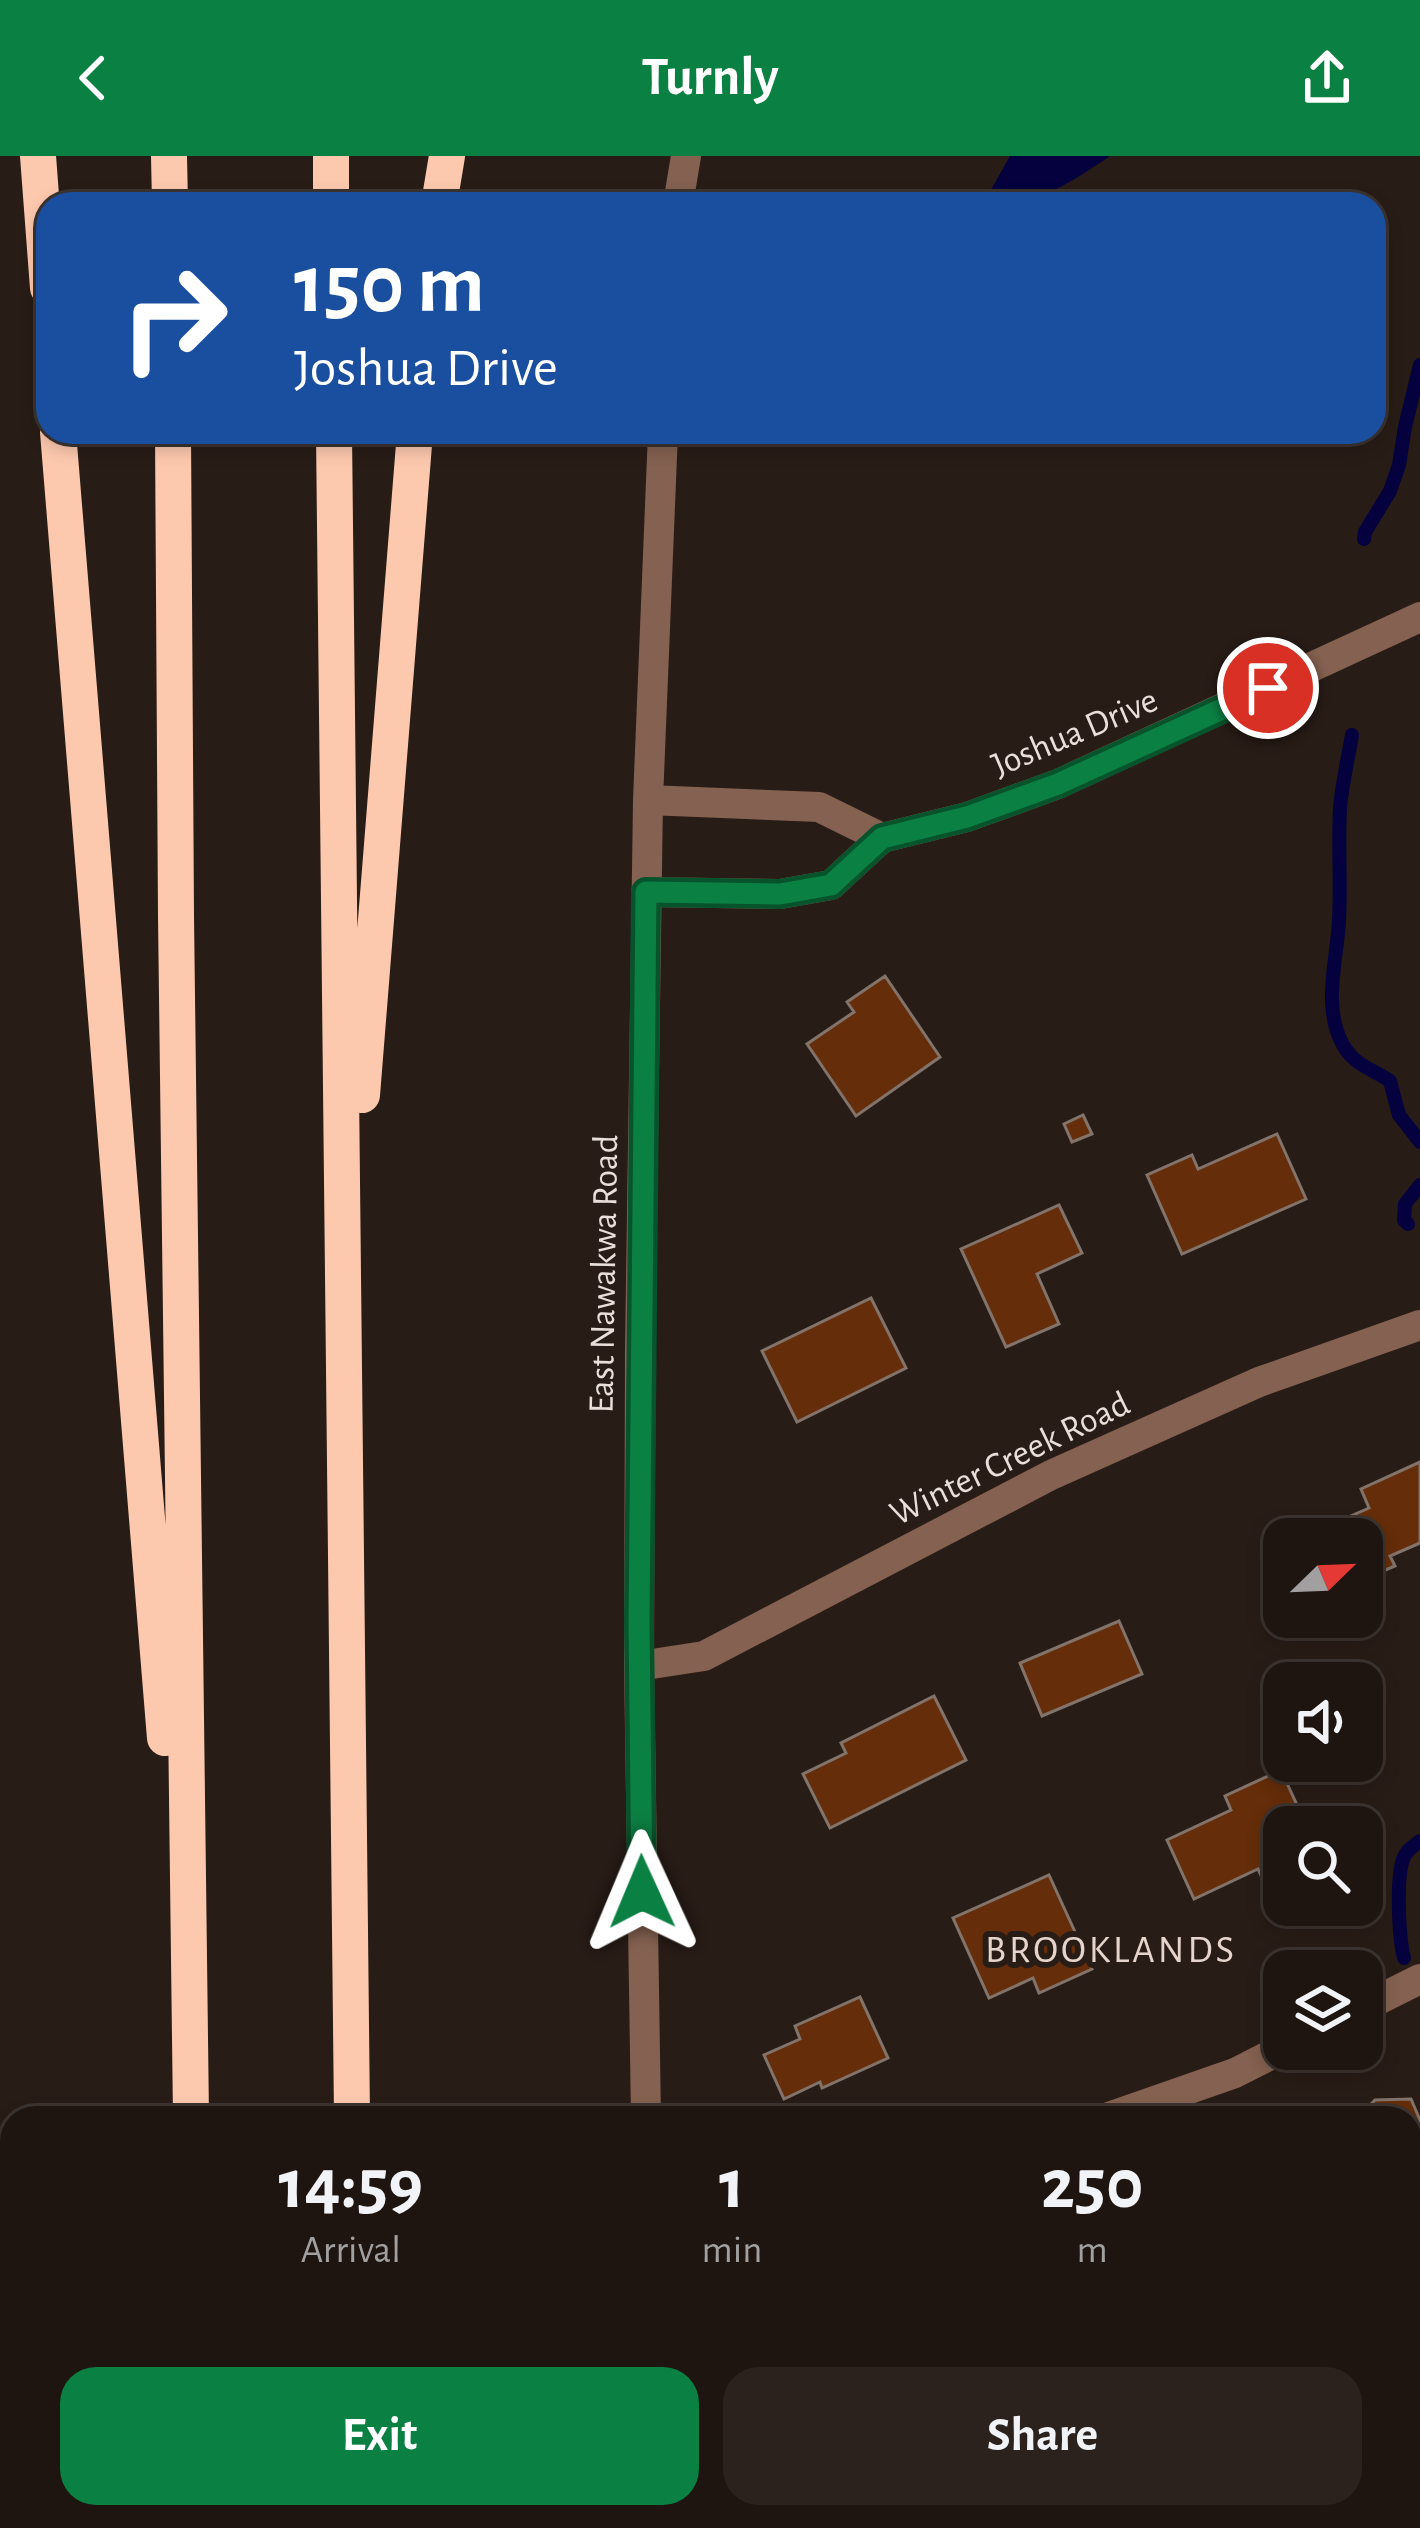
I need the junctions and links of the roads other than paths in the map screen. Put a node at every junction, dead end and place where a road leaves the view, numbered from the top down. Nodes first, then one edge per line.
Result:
1 (38, 156) edge
2 (169, 156) edge
3 (331, 156) edge
4 (447, 156) edge
5 (686, 156) edge
6 (41, 192) edge
7 (170, 192) edge
8 (331, 192) edge
9 (441, 192) edge
10 (680, 192) edge
11 (59, 444) edge
12 (173, 444) edge
13 (334, 444) edge
14 (414, 444) edge
15 (663, 444) edge
16 (1420, 617) edge
17 (648, 800) junction
18 (882, 838) junction
19 (646, 892) junction
20 (1420, 1325) edge
21 (343, 1332) junction
22 (639, 1666) junction
23 (1420, 1979) edge
24 (1383, 1998) edge
25 (191, 2051) junction
26 (1263, 2058) edge
27 (191, 2106) edge
28 (352, 2106) edge
29 (646, 2106) edge
30 (1140, 2106) edge

1 - 6 highway
2 - 7 highway
3 - 8 highway
4 - 9 highway
5 - 10 street
11 - 25 highway
12 - 25 highway
13 - 21 highway
14 - 21 highway
15 - 17 street, East Nawakwa Road
16 - 18 street, Joshua Drive
17 - 18 street
17 - 19 street, East Nawakwa Road
18 - 19 street, Joshua Drive
19 - 22 street, East Nawakwa Road
20 - 22 street, Winter Creek Road
21 - 28 highway
22 - 29 street, East Nawakwa Road
23 - 24 street
25 - 27 highway
26 - 30 street

